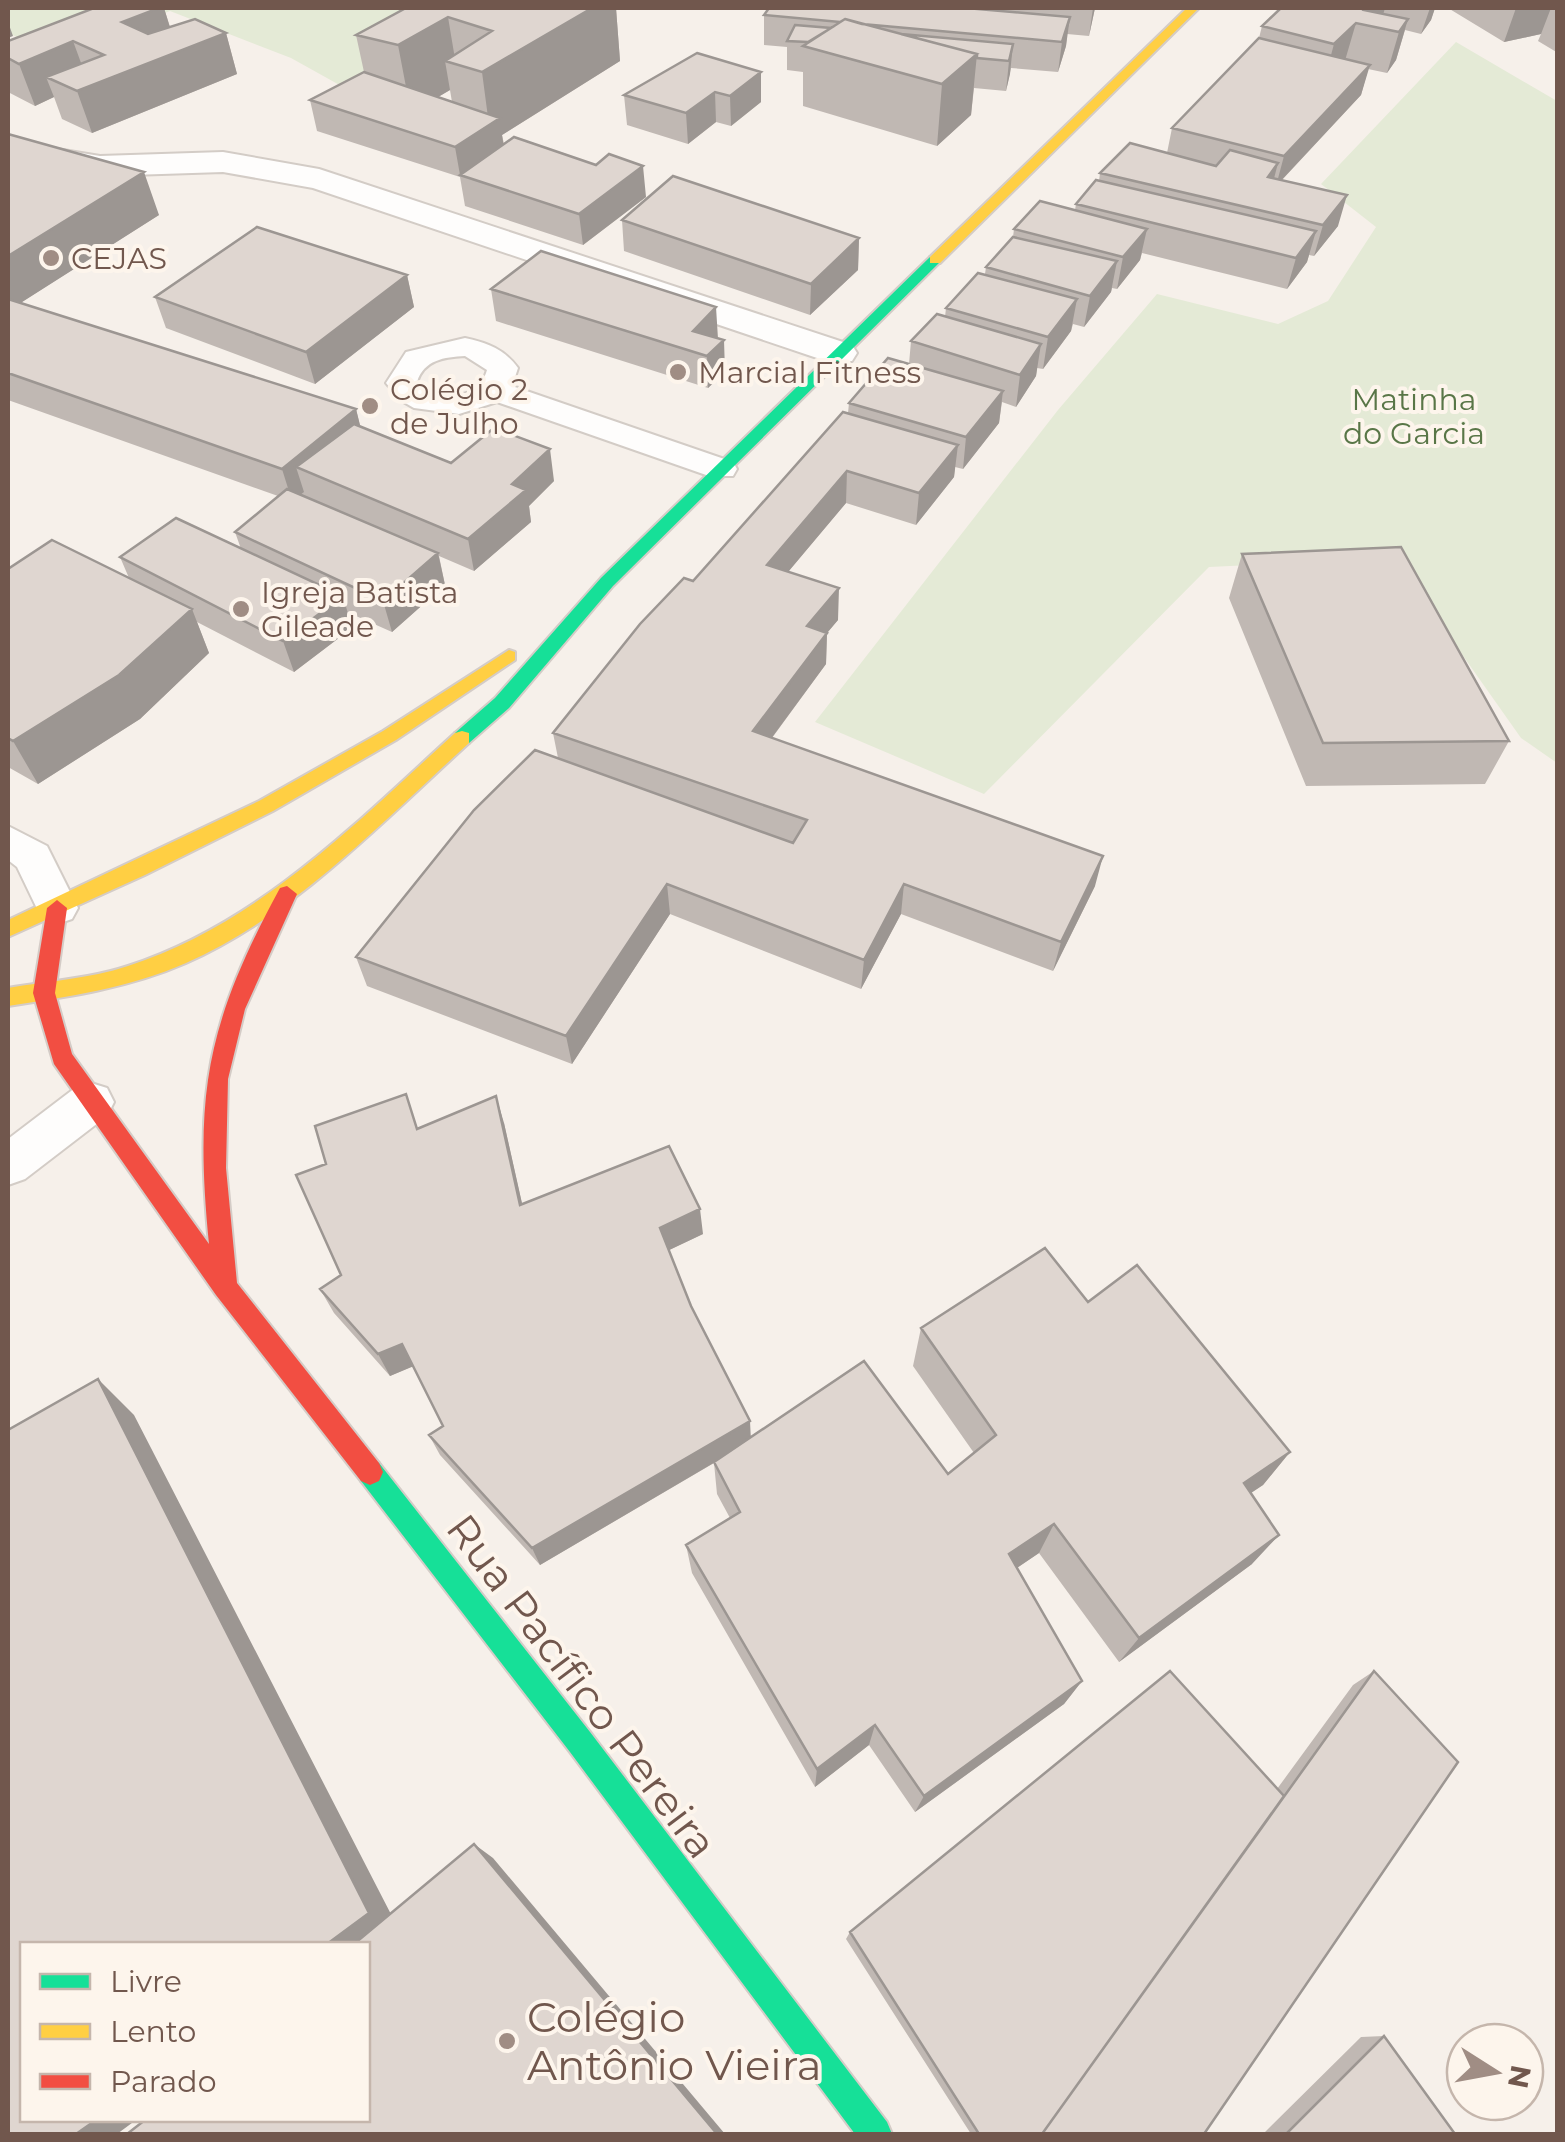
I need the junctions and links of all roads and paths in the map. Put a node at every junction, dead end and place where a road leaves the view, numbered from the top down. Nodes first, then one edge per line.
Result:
1 (1193, 8) edge
2 (8, 151) edge
3 (839, 353) junction
4 (493, 390) dead end
5 (721, 468) junction
6 (607, 582) junction
7 (8, 841) edge
8 (288, 892) junction
9 (56, 908) junction
10 (8, 930) edge
11 (44, 993) junction
12 (8, 997) edge
13 (91, 1102) junction
14 (8, 1165) edge
15 (225, 1287) junction
16 (875, 2134) edge

1 - 3 main road
2 - 3 street
3 - 5 main road
4 - 5 lane
5 - 6 main road
6 - 8 main road
6 - 9 main road
7 - 9 lane
8 - 11 main road
8 - 15 main road
9 - 10 main road
9 - 11 main road, Rua Pacífico Pereira
11 - 12 main road
11 - 13 main road, Rua Pacífico Pereira
13 - 14 lane
13 - 15 main road, Rua Pacífico Pereira
15 - 16 main road, Rua Pacífico Pereira

